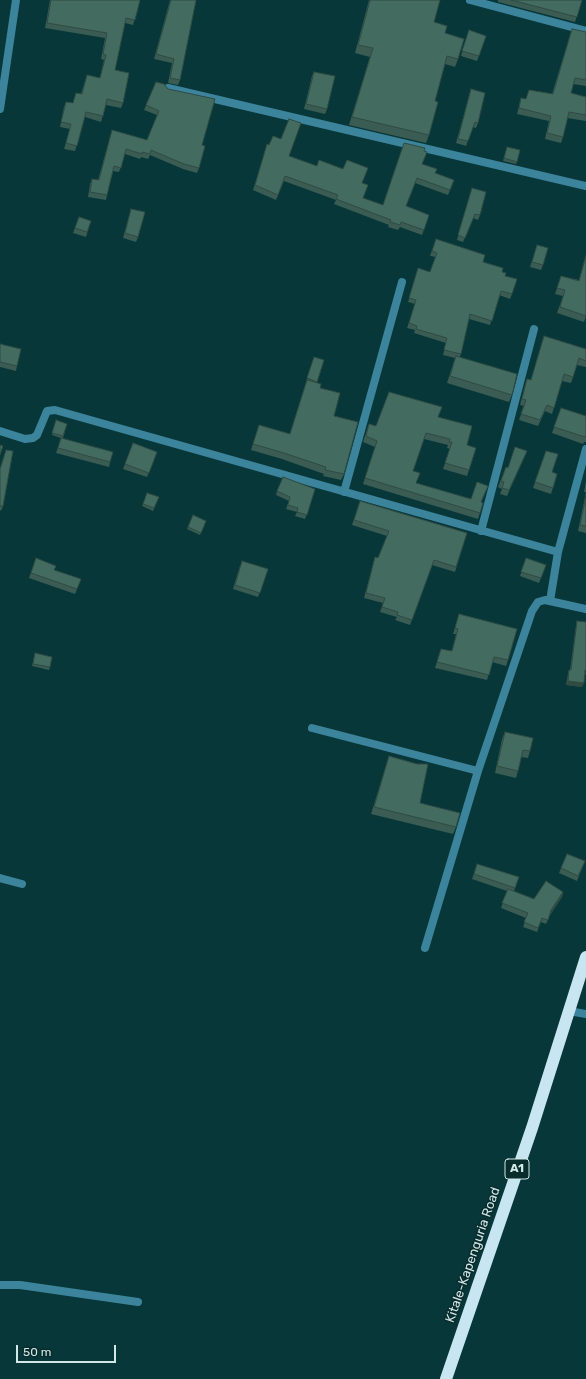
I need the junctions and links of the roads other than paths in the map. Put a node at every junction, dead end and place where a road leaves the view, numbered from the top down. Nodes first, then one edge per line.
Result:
1 (16, 0) edge
2 (470, 0) edge
3 (586, 31) edge
4 (168, 88) edge
5 (0, 109) edge
6 (586, 186) edge
7 (402, 282) dead end
8 (534, 329) dead end
9 (0, 431) edge
10 (586, 449) edge
11 (344, 492) junction
12 (481, 531) junction
13 (558, 552) junction
14 (550, 601) junction
15 (586, 609) edge
16 (312, 728) dead end
17 (478, 771) junction
18 (0, 878) edge
19 (22, 884) dead end
20 (425, 948) dead end
21 (586, 957) edge
22 (569, 1011) junction
23 (586, 1014) edge
24 (0, 1284) edge
25 (138, 1302) dead end
26 (446, 1379) edge

1 - 5 street
2 - 3 street
4 - 6 street
7 - 11 street
8 - 12 street
9 - 11 street
10 - 13 street
11 - 12 street
12 - 13 street
13 - 14 street
14 - 15 street
14 - 17 street
16 - 17 street
17 - 20 street
18 - 19 street
21 - 22 highway, Kitale-Kapenguria Road / A1
22 - 23 street
22 - 26 highway, Kitale-Kapenguria Road / A1
24 - 25 street

